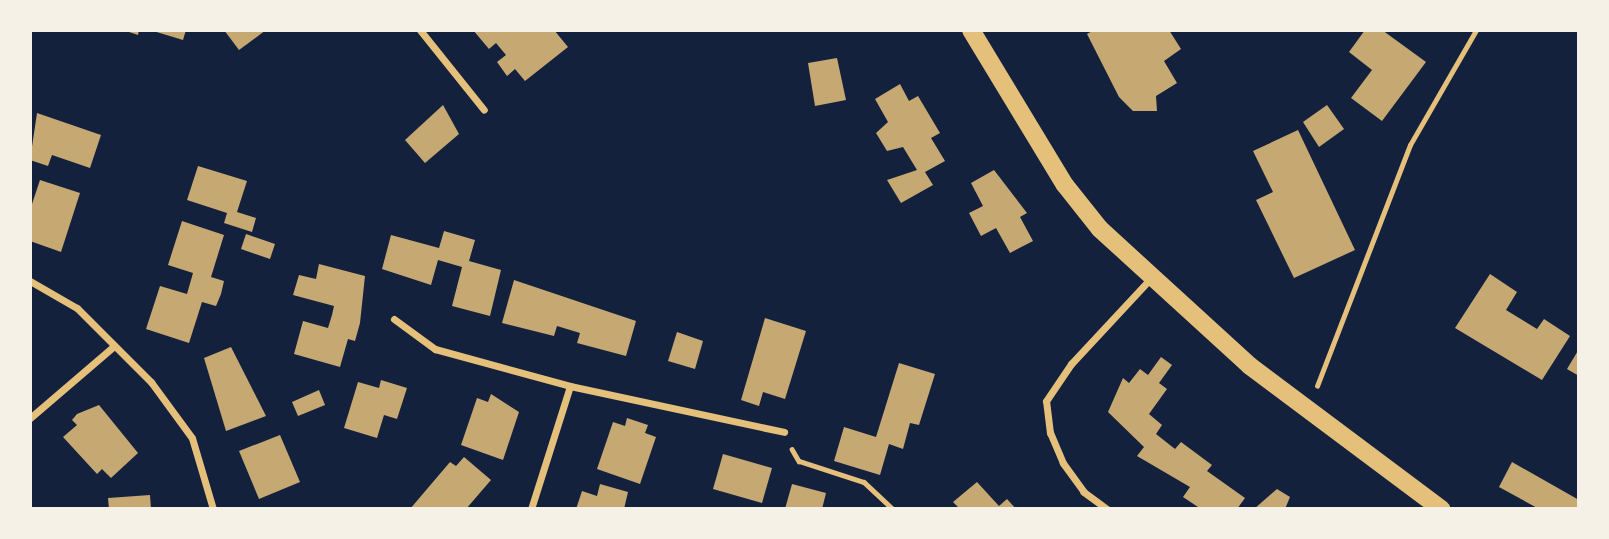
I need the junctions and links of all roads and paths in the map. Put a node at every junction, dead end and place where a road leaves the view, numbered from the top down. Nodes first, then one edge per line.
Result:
1 (420, 30) edge
2 (971, 30) edge
3 (1476, 30) edge
4 (484, 110) dead end
5 (1150, 279) junction
6 (30, 281) edge
7 (394, 319) dead end
8 (114, 346) junction
9 (570, 386) junction
10 (1307, 407) junction
11 (30, 418) edge
12 (784, 432) joint
13 (213, 509) edge
14 (531, 509) edge
15 (893, 509) edge
16 (1107, 509) edge
17 (1441, 509) edge

1 - 4 street
2 - 5 main road
3 - 10 path
5 - 10 main road
5 - 16 street
6 - 8 street
7 - 9 street
8 - 11 street
8 - 13 street
9 - 12 street
9 - 14 street
10 - 17 main road
12 - 15 path

